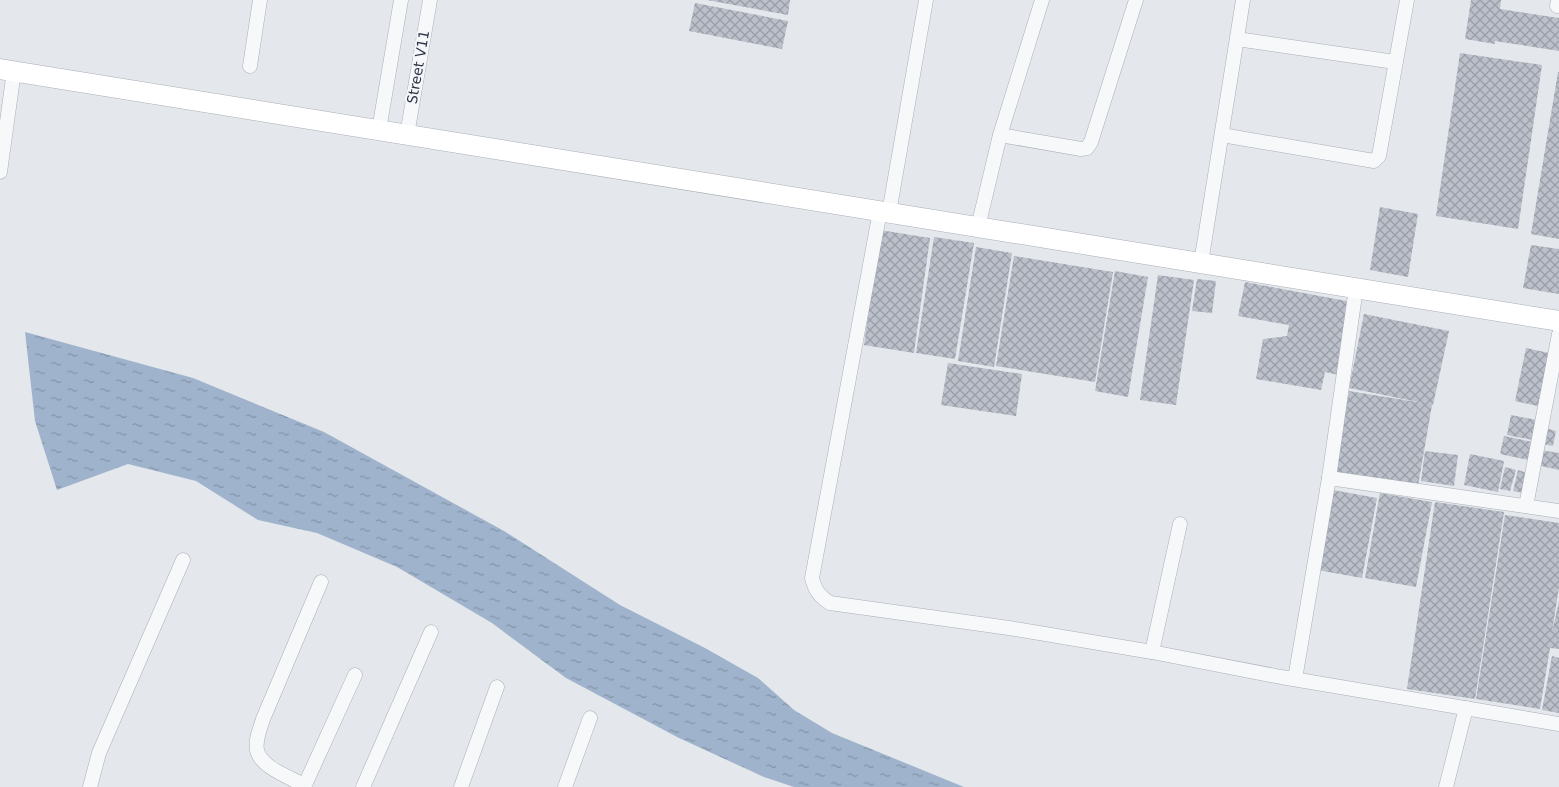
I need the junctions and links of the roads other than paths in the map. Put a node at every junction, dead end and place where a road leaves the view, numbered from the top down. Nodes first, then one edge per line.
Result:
1 (260, 0) edge
2 (401, 0) edge
3 (430, 0) edge
4 (926, 0) edge
5 (1042, 0) edge
6 (1136, 0) edge
7 (1243, 0) edge
8 (1407, 0) edge
9 (1237, 39) junction
10 (1395, 62) junction
11 (250, 66) dead end
12 (7, 70) edge
13 (378, 130) junction
14 (1000, 134) junction
15 (407, 135) junction
16 (1222, 135) junction
17 (0, 172) edge
18 (884, 212) junction
19 (978, 227) junction
20 (1201, 263) junction
21 (1356, 288) junction
22 (1559, 321) edge
23 (1559, 334) edge
24 (1328, 478) junction
25 (1526, 506) junction
26 (1559, 511) edge
27 (1180, 524) dead end
28 (183, 560) dead end
29 (321, 582) dead end
30 (431, 632) dead end
31 (1152, 652) junction
32 (355, 675) dead end
33 (1295, 679) junction
34 (498, 687) dead end
35 (1466, 708) junction
36 (590, 718) dead end
37 (1559, 724) edge
38 (304, 786) edge
39 (90, 787) edge
40 (363, 787) edge
41 (461, 787) edge
42 (565, 787) edge
43 (1446, 787) edge

1 - 11 street
2 - 13 street, Street V11
3 - 15 street, Street V11
4 - 18 street
5 - 14 street
6 - 14 street
7 - 9 street
8 - 10 street
9 - 10 street
9 - 16 street
10 - 16 street
12 - 13 street
12 - 17 street
13 - 15 street
14 - 19 street
15 - 18 street
16 - 20 street
18 - 19 street
18 - 31 street
19 - 20 street
20 - 21 street
21 - 22 street
21 - 24 street
23 - 25 street
24 - 25 street
24 - 33 street
25 - 26 street
27 - 31 street
28 - 39 street
29 - 38 street
30 - 40 street
31 - 33 street
32 - 38 street
33 - 35 street
34 - 41 street
35 - 37 street
35 - 43 street
36 - 42 street

